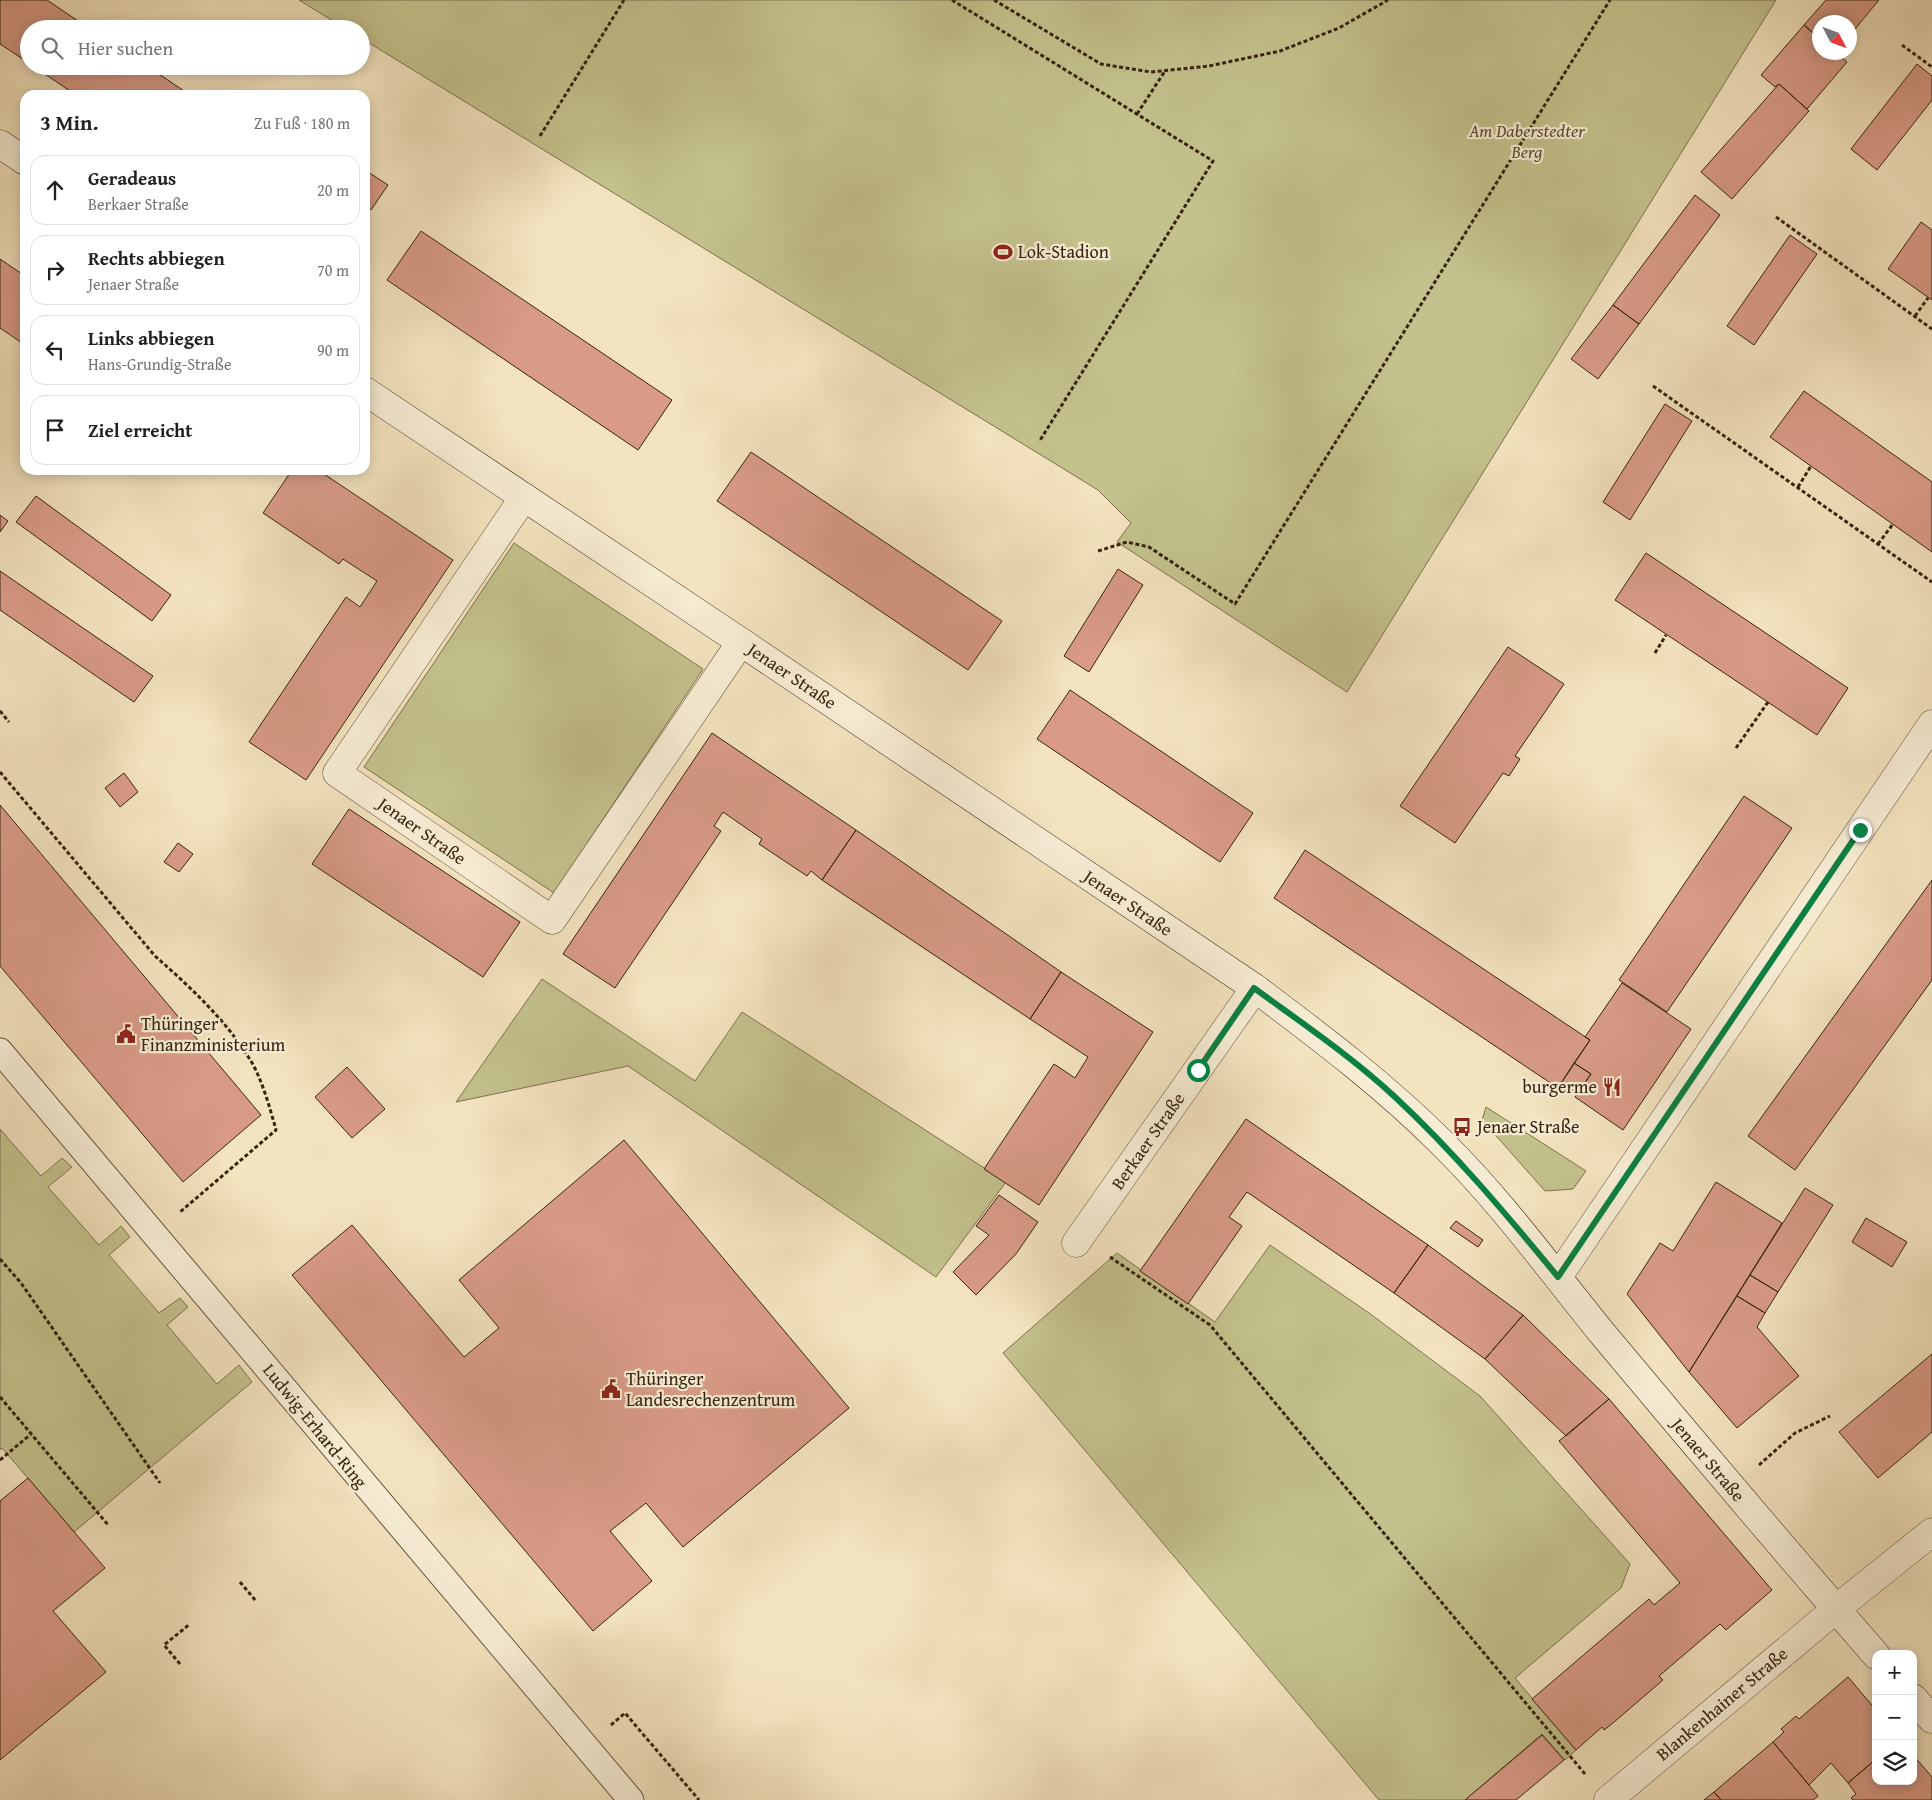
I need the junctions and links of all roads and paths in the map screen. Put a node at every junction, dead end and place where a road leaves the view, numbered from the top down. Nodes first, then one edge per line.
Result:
1 (624, 0) edge
2 (952, 0) edge
3 (994, 0) edge
4 (1388, 0) edge
5 (1610, 0) edge
6 (1902, 45) dead end
7 (1932, 67) edge
8 (1166, 71) junction
9 (1137, 114) junction
10 (540, 136) dead end
11 (0, 144) edge
12 (20, 158) edge
13 (1776, 218) dead end
14 (1928, 298) dead end
15 (1915, 316) junction
16 (1932, 329) edge
17 (1652, 386) dead end
18 (370, 394) edge
19 (1039, 442) dead end
20 (1811, 466) dead end
21 (1798, 487) junction
22 (524, 497) junction
23 (1893, 524) dead end
24 (1878, 544) junction
25 (1098, 551) dead end
26 (1932, 582) edge
27 (1666, 635) dead end
28 (741, 642) junction
29 (1655, 653) dead end
30 (1768, 702) dead end
31 (0, 711) edge
32 (9, 722) dead end
33 (1932, 724) edge
34 (1736, 748) dead end
35 (0, 772) edge
36 (1254, 988) junction
37 (0, 1051) edge
38 (155, 1233) junction
39 (1078, 1240) joint
40 (0, 1259) edge
41 (1558, 1277) junction
42 (0, 1398) edge
43 (1830, 1416) dead end
44 (31, 1434) junction
45 (0, 1460) edge
46 (160, 1483) dead end
47 (1733, 1489) junction
48 (109, 1526) dead end
49 (1932, 1532) edge
50 (240, 1582) dead end
51 (256, 1601) dead end
52 (1836, 1609) junction
53 (190, 1624) dead end
54 (1872, 1650) edge
55 (180, 1664) dead end
56 (1917, 1703) edge
57 (1932, 1720) edge
58 (586, 1746) junction
59 (1570, 1754) dead end
60 (631, 1800) edge
61 (699, 1800) edge
62 (1608, 1800) edge

1 - 10 path
2 - 9 path
3 - 8 path
4 - 8 path
5 - 25 path
6 - 7 path
8 - 9 path
9 - 19 path
11 - 12 street
13 - 15 path
14 - 15 path
15 - 16 path
17 - 21 path
18 - 22 street, Jenaer Straße
20 - 21 path
21 - 24 path
22 - 28 street, Jenaer Straße
22 - 28 street, Jenaer Straße
23 - 24 path
24 - 26 path
27 - 29 path
28 - 36 street, Jenaer Straße
30 - 34 path
31 - 32 path
33 - 41 street
35 - 38 path
36 - 39 street, Berkaer Straße
36 - 41 street, Jenaer Straße
37 - 38 lane, Ludwig-Erhard-Ring
38 - 58 lane, Ludwig-Erhard-Ring
39 - 59 path
40 - 46 path
41 - 47 street, Jenaer Straße
42 - 44 path
43 - 47 path
44 - 45 path
44 - 48 path
47 - 52 street, Jenaer Straße
49 - 52 street, Blankenhainer Straße
50 - 51 path
52 - 54 street, Jenaer Straße
52 - 62 street, Blankenhainer Straße
53 - 55 path
56 - 57 street
58 - 60 lane, Ludwig-Erhard-Ring
58 - 61 path

